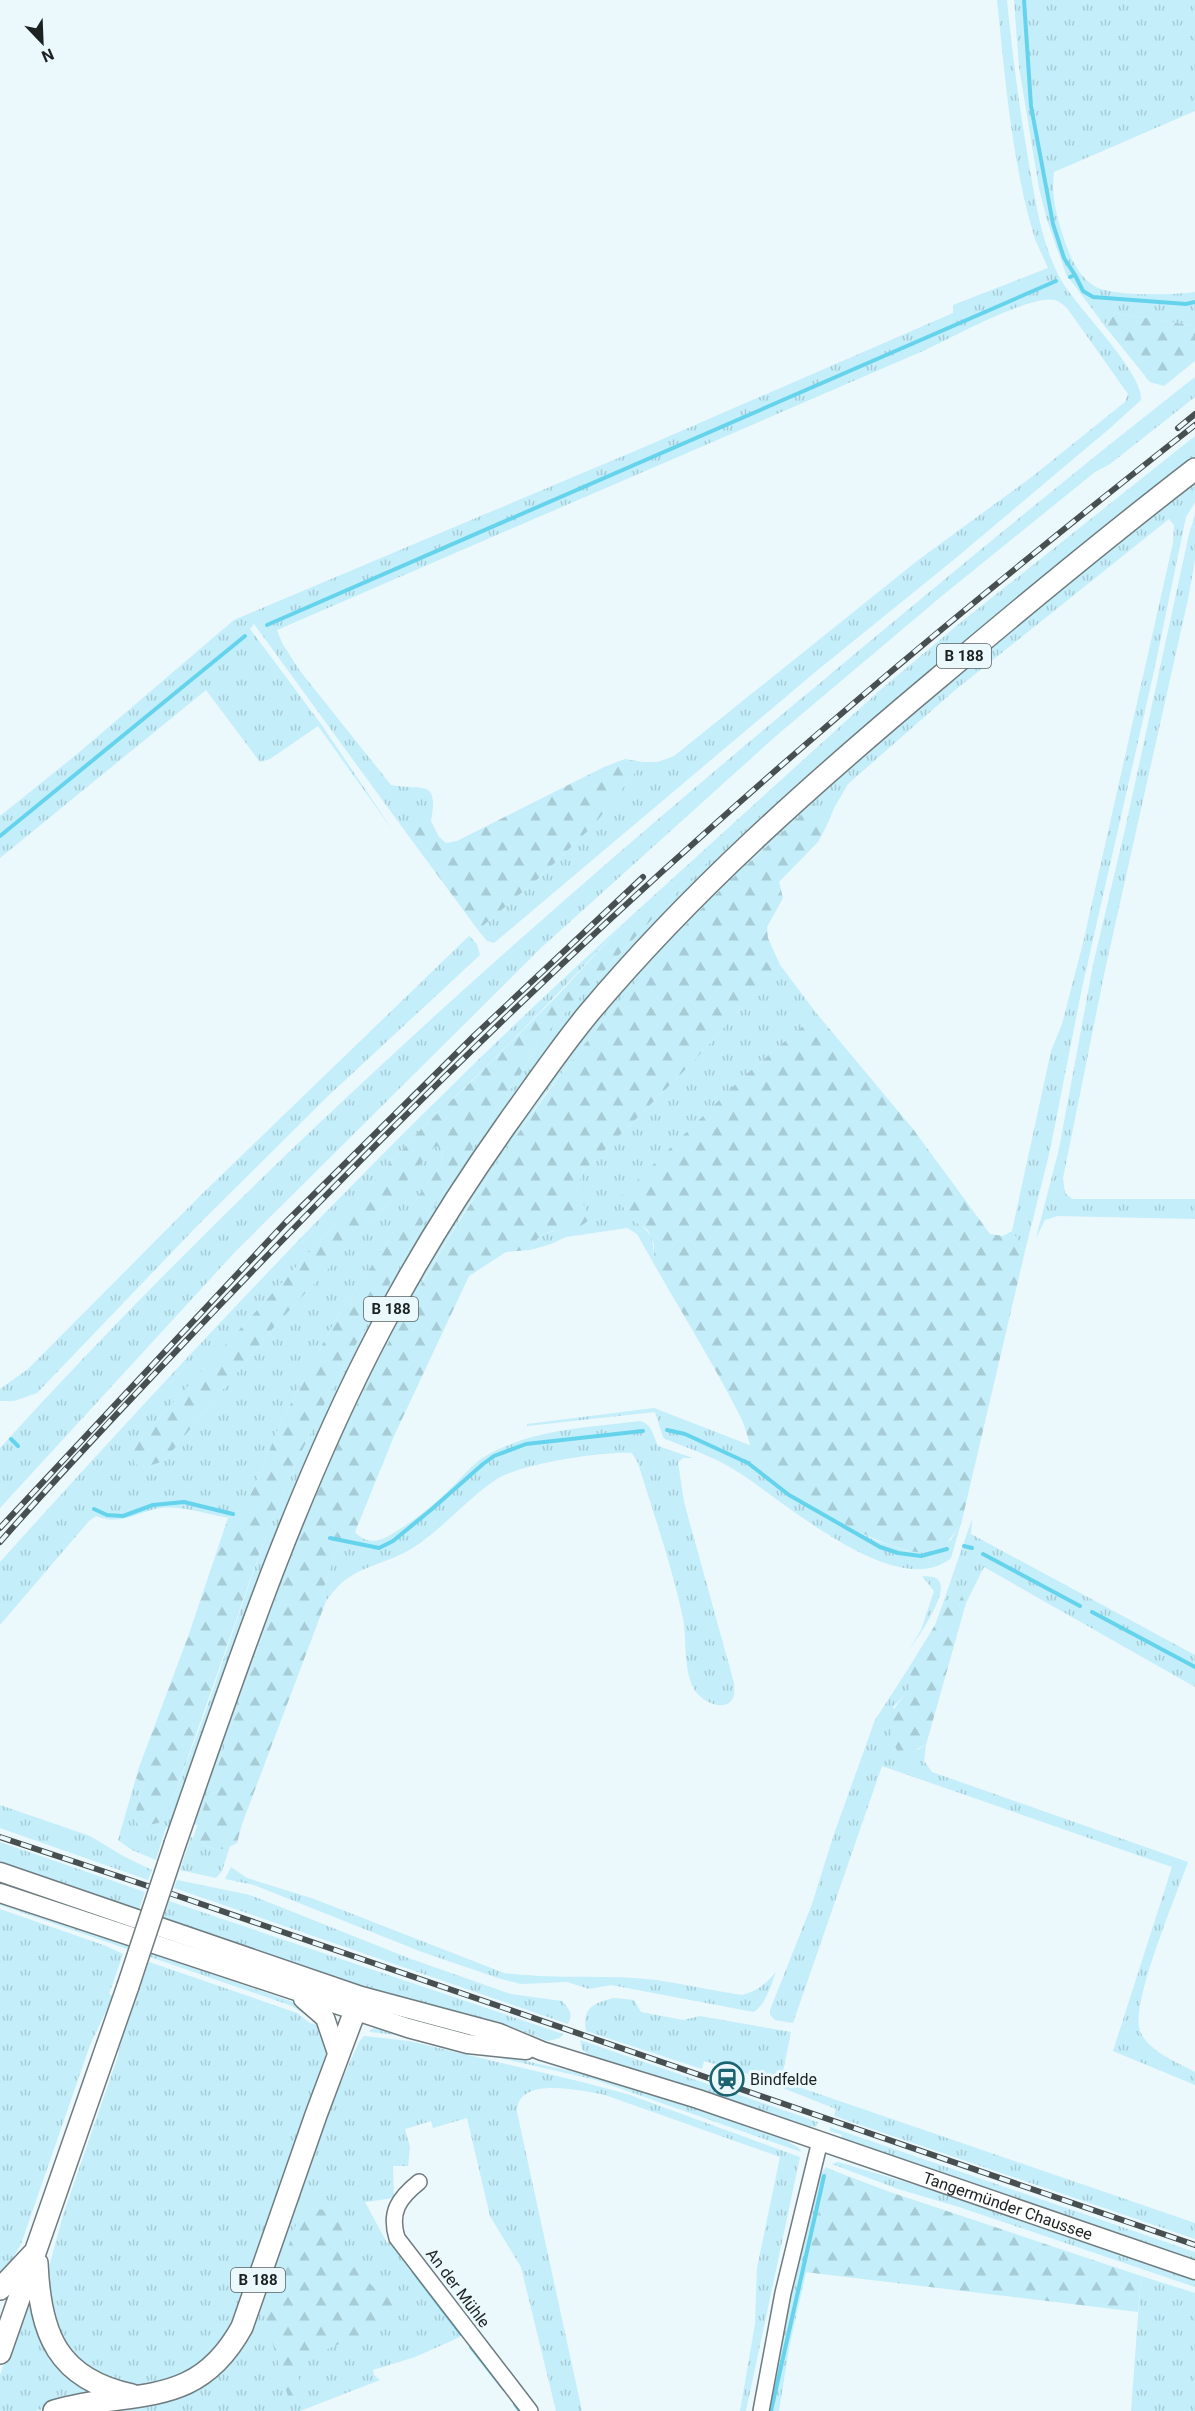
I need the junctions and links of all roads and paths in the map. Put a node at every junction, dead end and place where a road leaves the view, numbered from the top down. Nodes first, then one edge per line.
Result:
1 (1195, 469) edge
2 (0, 1872) edge
3 (0, 1893) edge
4 (292, 1990) junction
5 (356, 2007) junction
6 (338, 2056) junction
7 (820, 2141) junction
8 (418, 2182) dead end
9 (36, 2252) junction
10 (1195, 2270) edge
11 (0, 2289) edge
12 (0, 2353) edge
13 (148, 2399) junction
14 (54, 2411) edge
15 (530, 2411) edge
16 (761, 2411) edge

1 - 9 highway, B 188, bridge
2 - 5 main road
3 - 4 main road
4 - 5 main road
4 - 6 main road
5 - 6 highway
5 - 7 main road, Tangermünder Chaussee
6 - 13 highway, B 188
7 - 10 main road, Tangermünder Chaussee
7 - 16 street
8 - 15 street, An der Mühle
9 - 11 highway, B 188
9 - 12 highway
9 - 13 highway, B 188
13 - 14 highway

